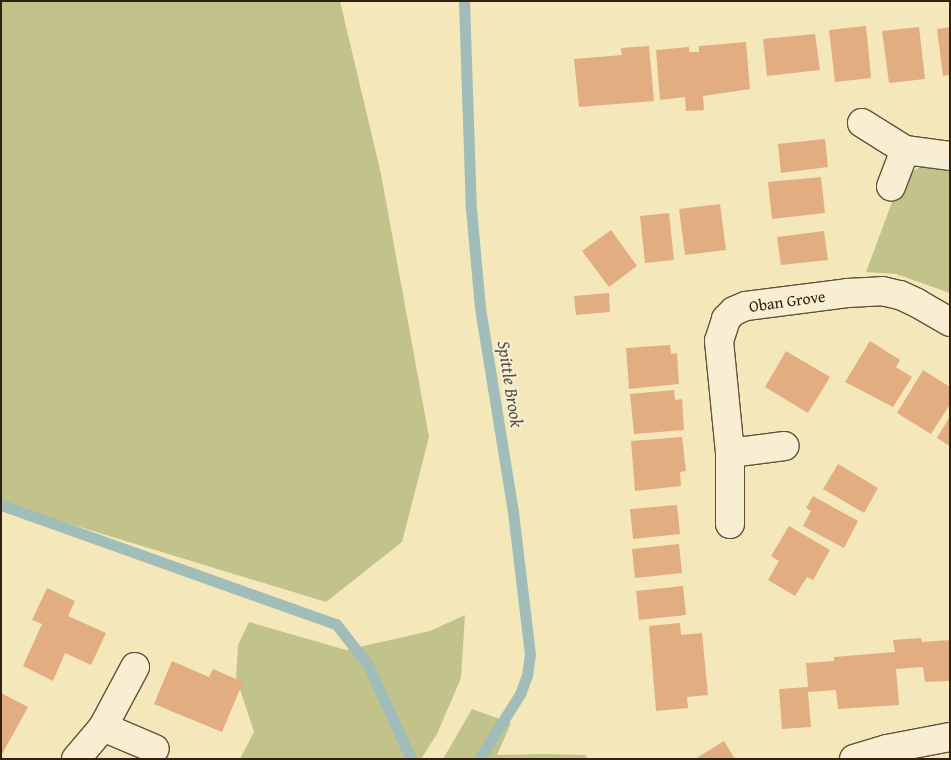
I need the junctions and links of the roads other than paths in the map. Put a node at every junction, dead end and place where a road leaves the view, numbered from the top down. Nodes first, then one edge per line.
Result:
1 (862, 123) dead end
2 (905, 150) junction
3 (950, 156) edge
4 (891, 186) dead end
5 (950, 322) edge
6 (785, 446) dead end
7 (730, 453) junction
8 (730, 524) dead end
9 (135, 667) dead end
10 (103, 727) junction
11 (950, 738) edge
12 (155, 749) dead end
13 (76, 759) edge
14 (854, 759) edge

1 - 2 street
2 - 3 street
2 - 4 street
5 - 7 street, Oban Grove
6 - 7 street
7 - 8 street, Oban Grove
9 - 10 street
10 - 12 street
10 - 13 street
11 - 14 street

